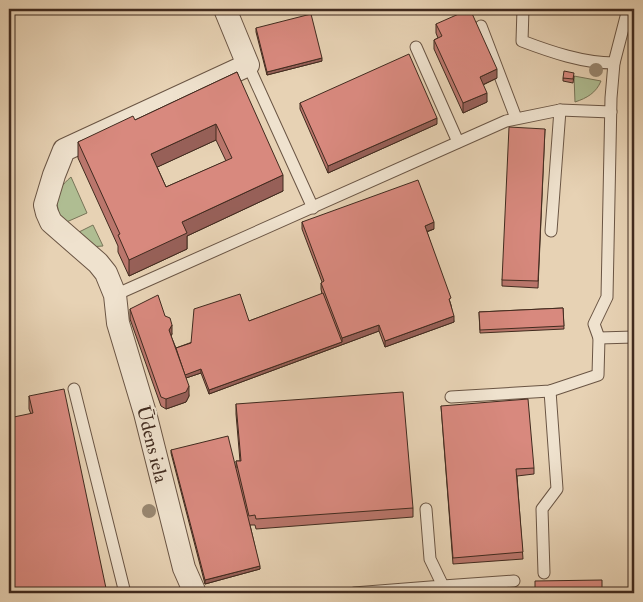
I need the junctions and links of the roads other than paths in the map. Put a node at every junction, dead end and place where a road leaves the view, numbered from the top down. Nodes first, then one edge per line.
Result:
1 (225, 9) edge
2 (523, 9) edge
3 (628, 9) edge
4 (481, 26) dead end
5 (416, 47) dead end
6 (614, 63) junction
7 (248, 65) junction
8 (560, 110) junction
9 (611, 112) junction
10 (516, 118) junction
11 (458, 142) junction
12 (313, 208) junction
13 (551, 231) dead end
14 (115, 295) junction
15 (634, 337) edge
16 (598, 338) junction
17 (74, 389) dead end
18 (550, 391) junction
19 (451, 396) dead end
20 (426, 509) dead end
21 (184, 568) junction
22 (544, 573) dead end
23 (514, 581) dead end
24 (444, 589) edge
25 (125, 593) edge
26 (184, 593) edge
27 (194, 593) edge
28 (354, 593) edge

1 - 7 street
2 - 6 lane
3 - 6 lane
4 - 10 lane
5 - 11 lane
6 - 9 lane
7 - 12 lane
7 - 14 street, Ūdens iela
8 - 9 lane
8 - 10 lane
8 - 13 lane
9 - 16 lane
10 - 11 lane
11 - 12 lane
12 - 14 lane
14 - 21 street, Ūdens iela
15 - 16 lane
16 - 18 lane
17 - 25 lane
18 - 19 lane
18 - 22 lane
20 - 24 lane
21 - 26 lane
21 - 27 street, Ūdens iela
23 - 24 lane
24 - 28 lane

